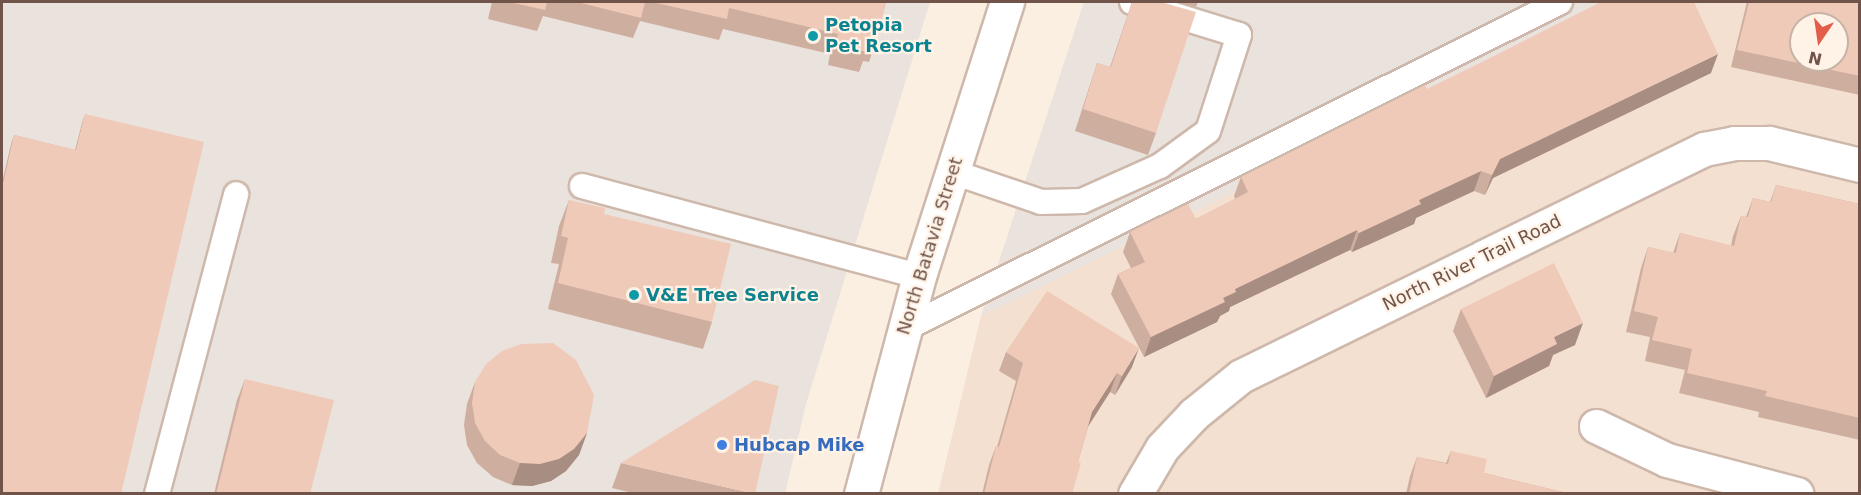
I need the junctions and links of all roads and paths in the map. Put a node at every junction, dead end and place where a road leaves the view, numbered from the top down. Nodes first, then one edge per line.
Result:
1 (1007, 2) edge
2 (1132, 2) edge
3 (1560, 2) edge
4 (1860, 165) edge
5 (953, 172) junction
6 (582, 186) dead end
7 (236, 194) dead end
8 (919, 276) junction
9 (904, 329) junction
10 (1596, 426) dead end
11 (157, 494) edge
12 (861, 494) edge
13 (1135, 494) edge
14 (1797, 494) edge

1 - 5 street, North Batavia Street
2 - 5 lane
3 - 9 lane
4 - 13 street, North River Trail Road
5 - 8 street, North Batavia Street
6 - 8 lane
7 - 11 lane
8 - 9 street, North Batavia Street
9 - 12 street, North Batavia Street
10 - 14 street

